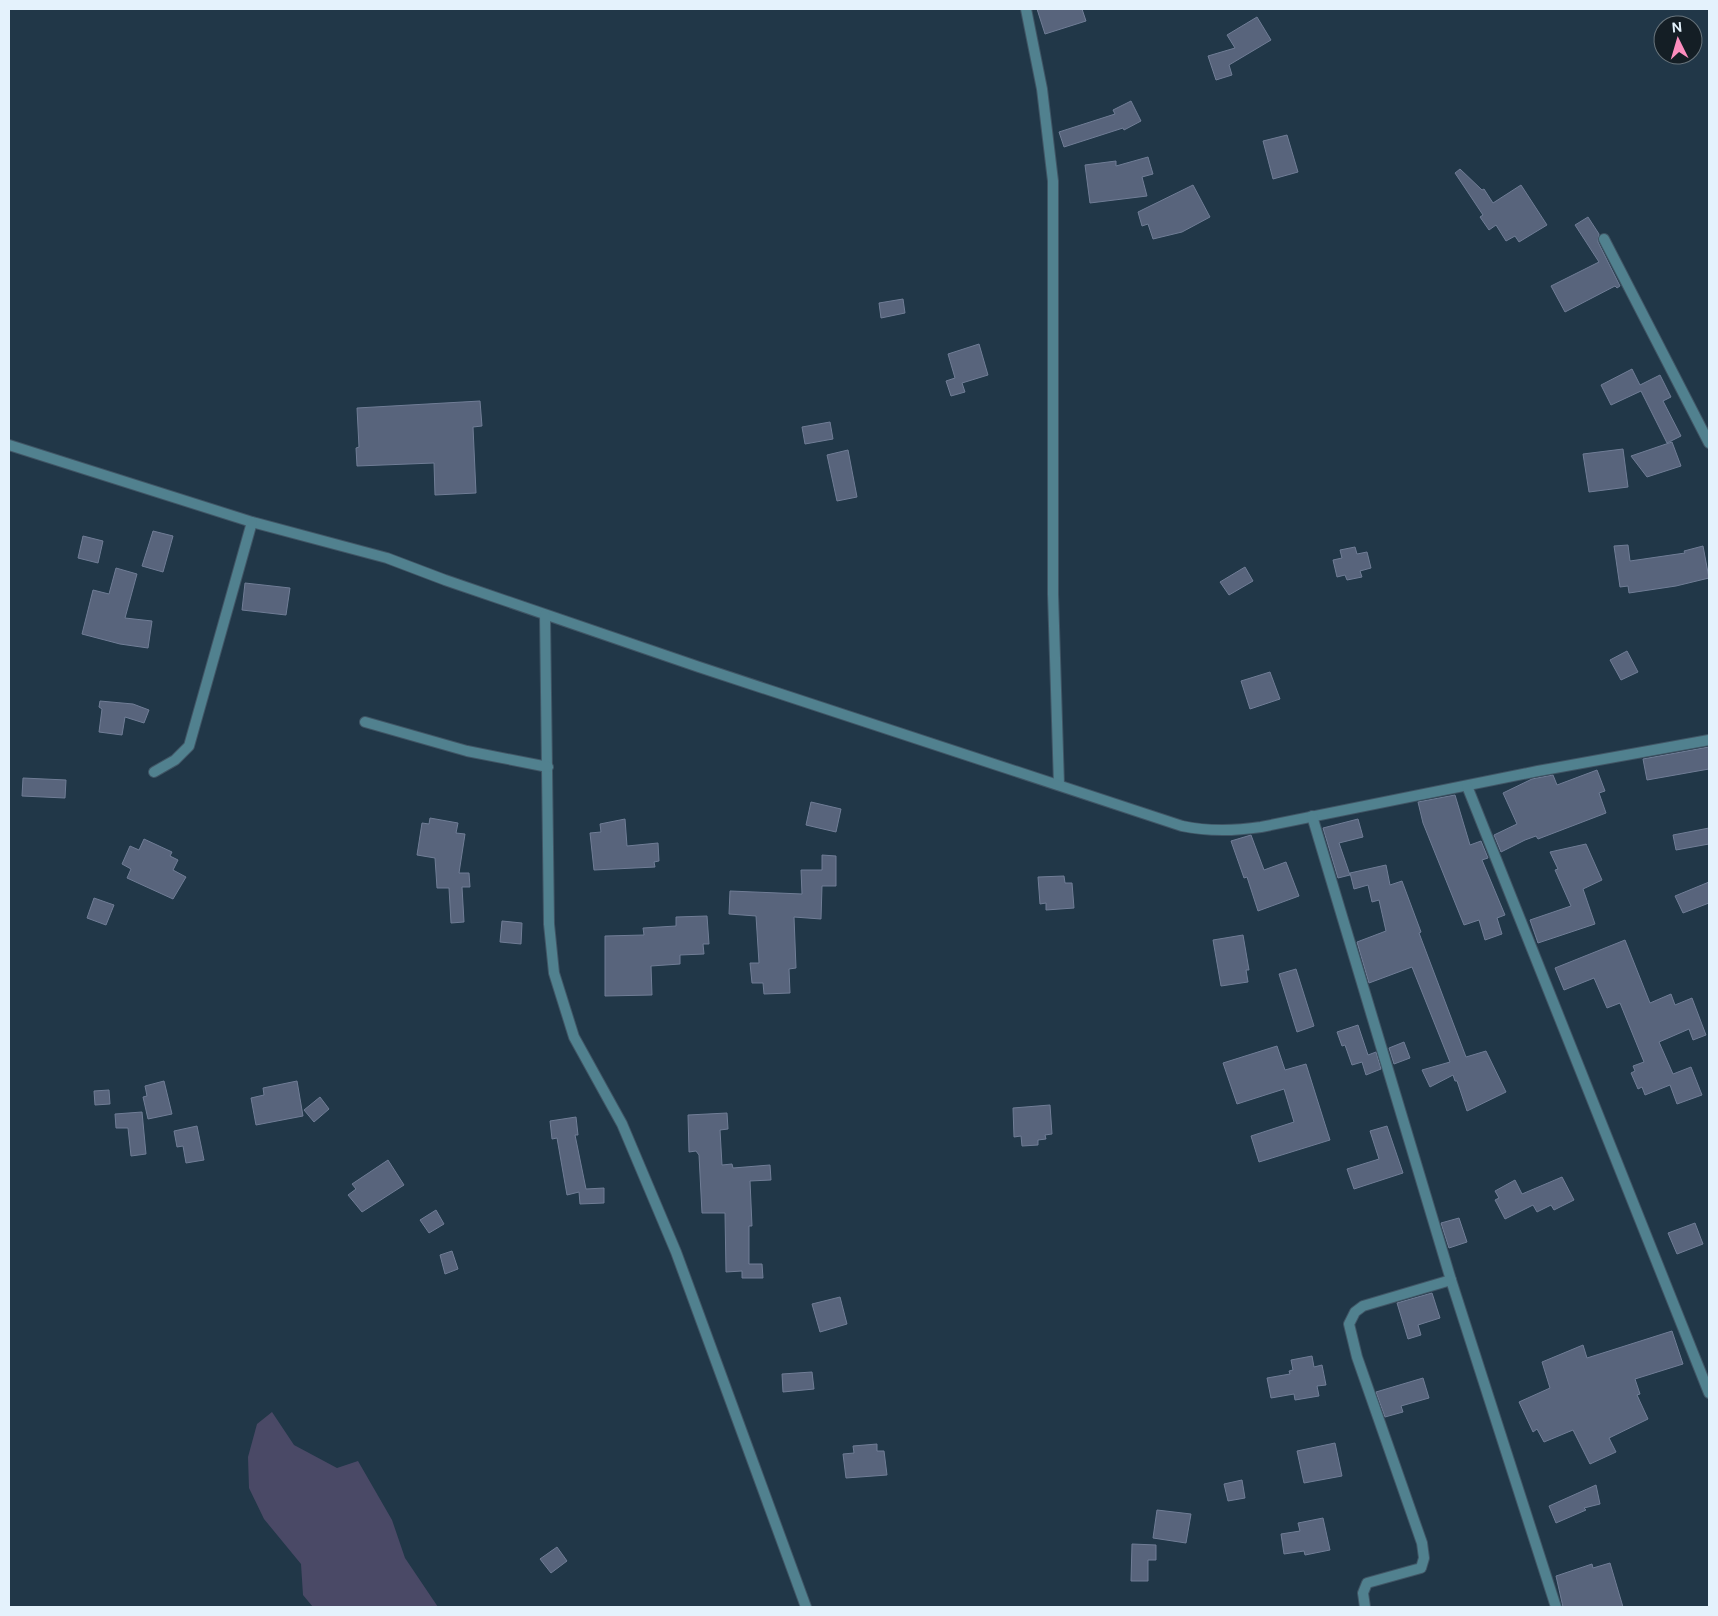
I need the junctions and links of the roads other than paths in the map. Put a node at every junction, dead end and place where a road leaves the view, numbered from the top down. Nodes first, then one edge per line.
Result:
1 (1026, 9) edge
2 (1604, 239) dead end
3 (1709, 443) edge
4 (9, 445) edge
5 (252, 522) junction
6 (545, 614) junction
7 (365, 722) dead end
8 (1709, 740) edge
9 (548, 767) junction
10 (154, 772) dead end
11 (1059, 785) junction
12 (1467, 786) junction
13 (1312, 816) junction
14 (1451, 1280) junction
15 (1709, 1393) edge
16 (806, 1607) edge
17 (1365, 1607) edge
18 (1556, 1607) edge

1 - 11 street
2 - 3 street
4 - 5 street
5 - 6 street
5 - 10 street
6 - 9 street
6 - 11 street
7 - 9 street
8 - 12 street
9 - 16 street
11 - 13 street
12 - 13 street
12 - 15 street
13 - 14 street
14 - 17 street
14 - 18 street

